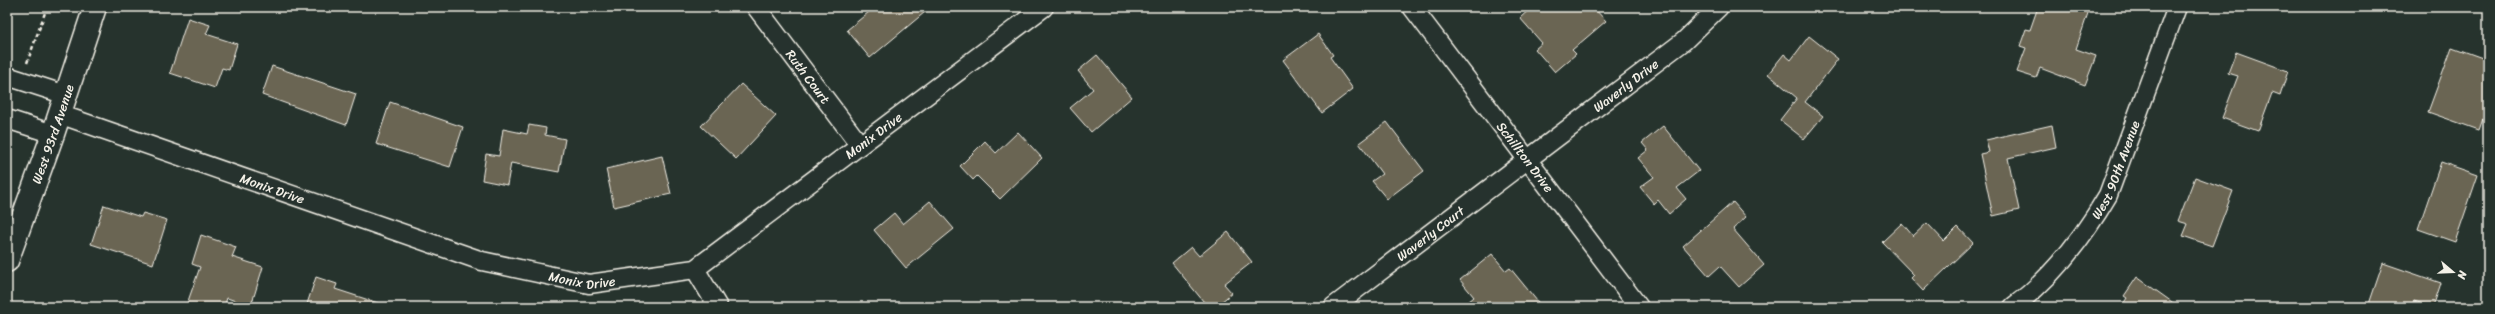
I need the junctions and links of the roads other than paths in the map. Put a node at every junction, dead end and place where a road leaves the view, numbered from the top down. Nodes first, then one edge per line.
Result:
1 (95, 7) edge
2 (756, 7) edge
3 (1044, 7) edge
4 (1412, 7) edge
5 (1719, 7) edge
6 (2177, 7) edge
7 (7, 76) edge
8 (59, 114) junction
9 (7, 119) edge
10 (860, 145) junction
11 (1529, 160) junction
12 (7, 261) edge
13 (696, 269) junction
14 (718, 307) edge
15 (1333, 307) edge
16 (1639, 307) edge
17 (2013, 307) edge

1 - 8 street, West 93rd Avenue
2 - 10 street, Ruth Court
3 - 10 street, Monix Drive
4 - 11 street, Schillton Drive
5 - 11 street, Waverly Drive
6 - 17 street, West 90th Avenue
7 - 8 street
8 - 9 street
8 - 12 street, West 93rd Avenue
8 - 13 street, Monix Drive
10 - 13 street, Monix Drive
11 - 15 street, Waverly Court
11 - 16 street, Schillton Drive
13 - 14 street

